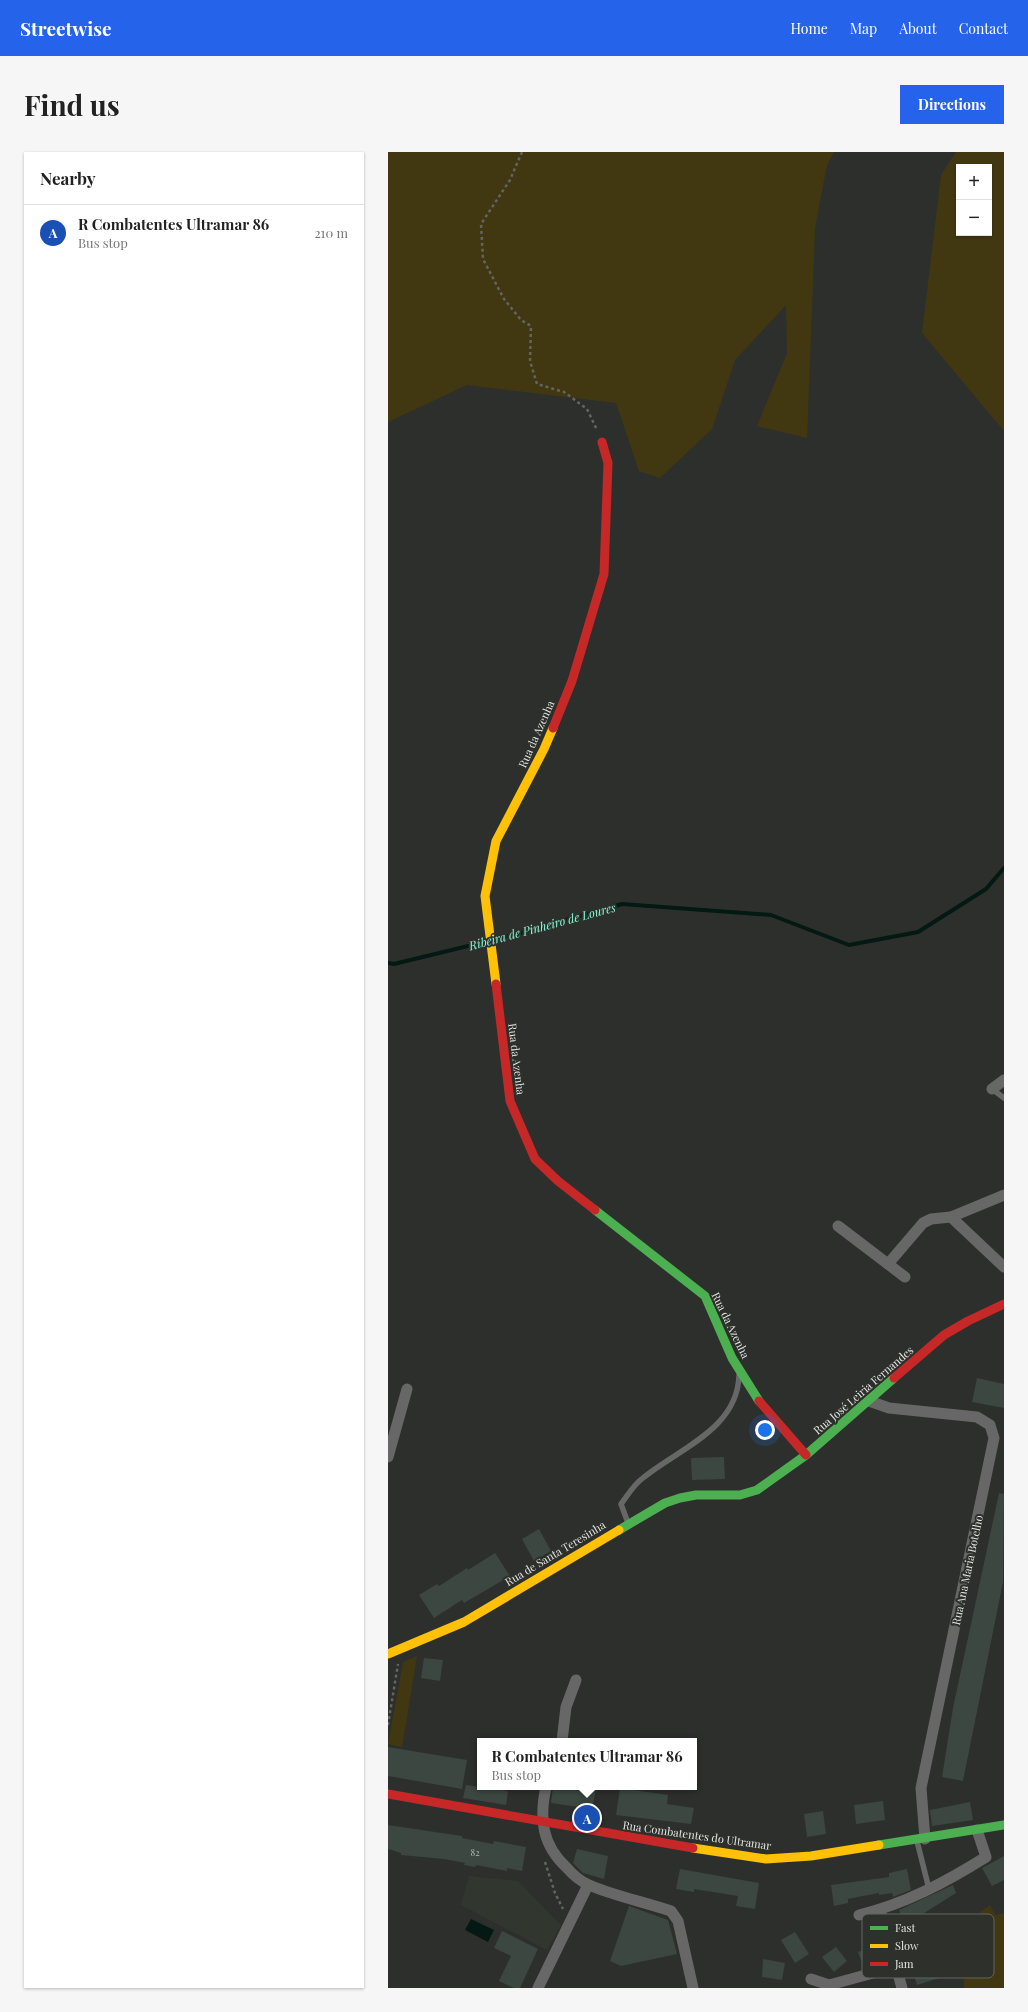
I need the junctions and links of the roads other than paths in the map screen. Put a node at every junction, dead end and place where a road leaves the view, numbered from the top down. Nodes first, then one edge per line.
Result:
1 (602, 442) road end
2 (1004, 1080) edge
3 (992, 1090) joint
4 (1004, 1098) edge
5 (1004, 1195) edge
6 (951, 1217) junction
7 (838, 1226) dead end
8 (888, 1264) junction
9 (1004, 1267) edge
10 (905, 1278) dead end
11 (1004, 1304) edge
12 (739, 1369) junction
13 (407, 1389) dead end
14 (869, 1401) junction
15 (806, 1455) junction
16 (388, 1457) edge
17 (740, 1495) joint
18 (629, 1524) junction
19 (388, 1654) edge
20 (576, 1680) dead end
21 (562, 1738) edge
22 (545, 1790) edge
23 (388, 1794) edge
24 (542, 1822) junction
25 (1004, 1825) edge
26 (977, 1830) junction
27 (921, 1840) junction
28 (588, 1885) junction
29 (929, 1890) junction
30 (880, 1910) junction
31 (864, 1914) edge
32 (881, 1914) edge
33 (862, 1976) edge
34 (899, 1978) edge
35 (811, 1979) dead end
36 (538, 1988) edge
37 (693, 1988) edge
38 (902, 1988) edge

1 - 12 main road, Rua da Azenha
2 - 3 street
3 - 4 lane
5 - 6 street
6 - 8 street
6 - 9 street
7 - 8 street
8 - 10 street
11 - 14 main road, Rua José Leiria Fernandes
12 - 15 main road, Rua da Azenha
12 - 18 lane
13 - 16 street
14 - 15 main road, Rua José Leiria Fernandes
14 - 27 street, Rua Ana Maria Botelho
15 - 17 main road, Rua José Leiria Fernandes
17 - 18 main road, Rua de Santa Teresinha
18 - 19 main road, Rua de Santa Teresinha
20 - 21 street
22 - 24 street
23 - 24 main road, Rua Combatentes do Ultramar
24 - 27 main road, Rua Combatentes do Ultramar
24 - 28 street
25 - 26 main road, Rua Combatentes do Ultramar
26 - 27 main road, Rua Combatentes do Ultramar
26 - 29 street
27 - 29 lane
28 - 36 street
28 - 37 street
29 - 30 street
30 - 31 street
30 - 32 street
33 - 35 street
34 - 38 street

